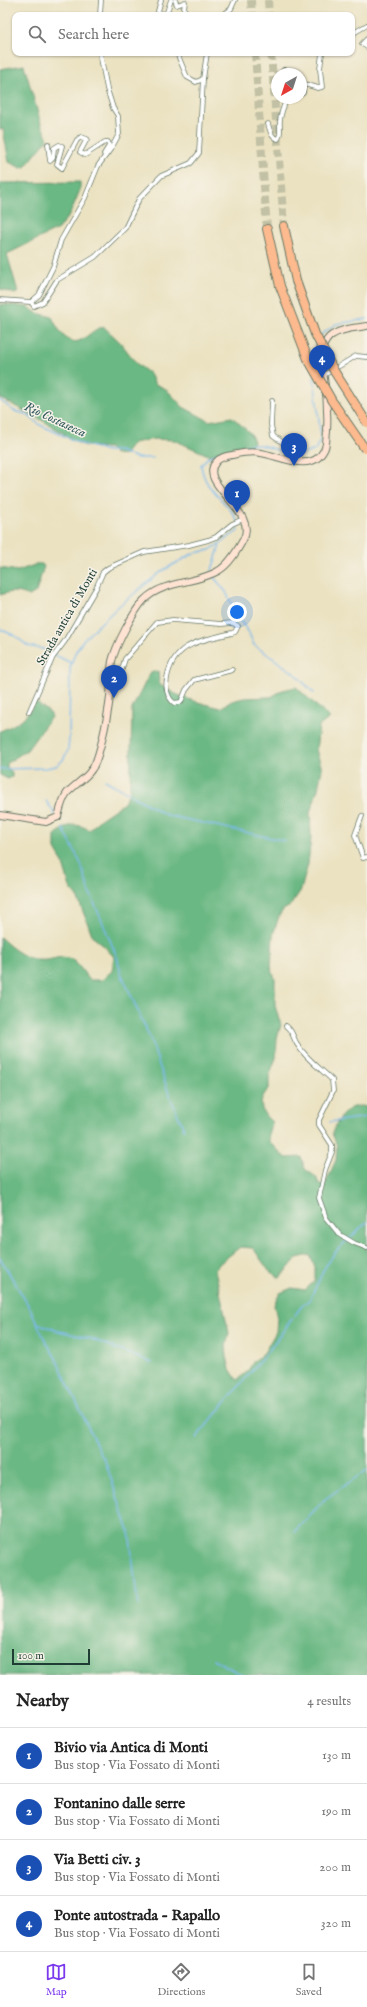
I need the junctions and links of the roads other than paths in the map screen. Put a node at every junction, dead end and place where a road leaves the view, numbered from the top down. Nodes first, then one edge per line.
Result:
1 (102, 0) edge
2 (161, 0) edge
3 (171, 0) edge
4 (176, 0) edge
5 (235, 0) edge
6 (100, 12) edge
7 (159, 12) edge
8 (167, 12) edge
9 (183, 12) edge
10 (228, 12) edge
11 (367, 25) edge
12 (355, 32) edge
13 (367, 39) edge
14 (367, 47) edge
15 (100, 56) edge
16 (179, 56) edge
17 (207, 56) edge
18 (322, 56) edge
19 (203, 79) junction
20 (307, 85) edge
21 (285, 104) edge
22 (268, 124) dead end
23 (48, 144) dead end
24 (99, 164) junction
25 (284, 226) tunnel mouth
26 (267, 229) tunnel mouth
27 (0, 300) edge
28 (31, 302) junction
29 (367, 326) edge
30 (367, 357) edge
31 (324, 375) junction
32 (272, 401) dead end
33 (367, 423) edge
34 (366, 451) edge
35 (296, 461) junction
36 (242, 520) junction
37 (232, 670) dead end
38 (110, 686) junction
39 (29, 712) dead end
40 (0, 815) edge
41 (362, 816) dead end
42 (367, 857) edge
43 (286, 1026) dead end
44 (367, 1248) edge

1 - 6 street
2 - 7 street
3 - 8 street
4 - 9 street
5 - 10 street
11 - 12 street
13 - 14 street
15 - 24 street
16 - 19 street
17 - 19 street
18 - 20 street
19 - 28 street
21 - 22 street
23 - 24 street
24 - 28 street
25 - 33 highway, bridge
26 - 34 highway, bridge
27 - 28 street
29 - 31 street
30 - 31 street
31 - 35 street
32 - 35 street
35 - 36 street
36 - 38 street
36 - 39 street, Strada antica di Monti
37 - 38 street
38 - 40 street
41 - 42 street
43 - 44 street

